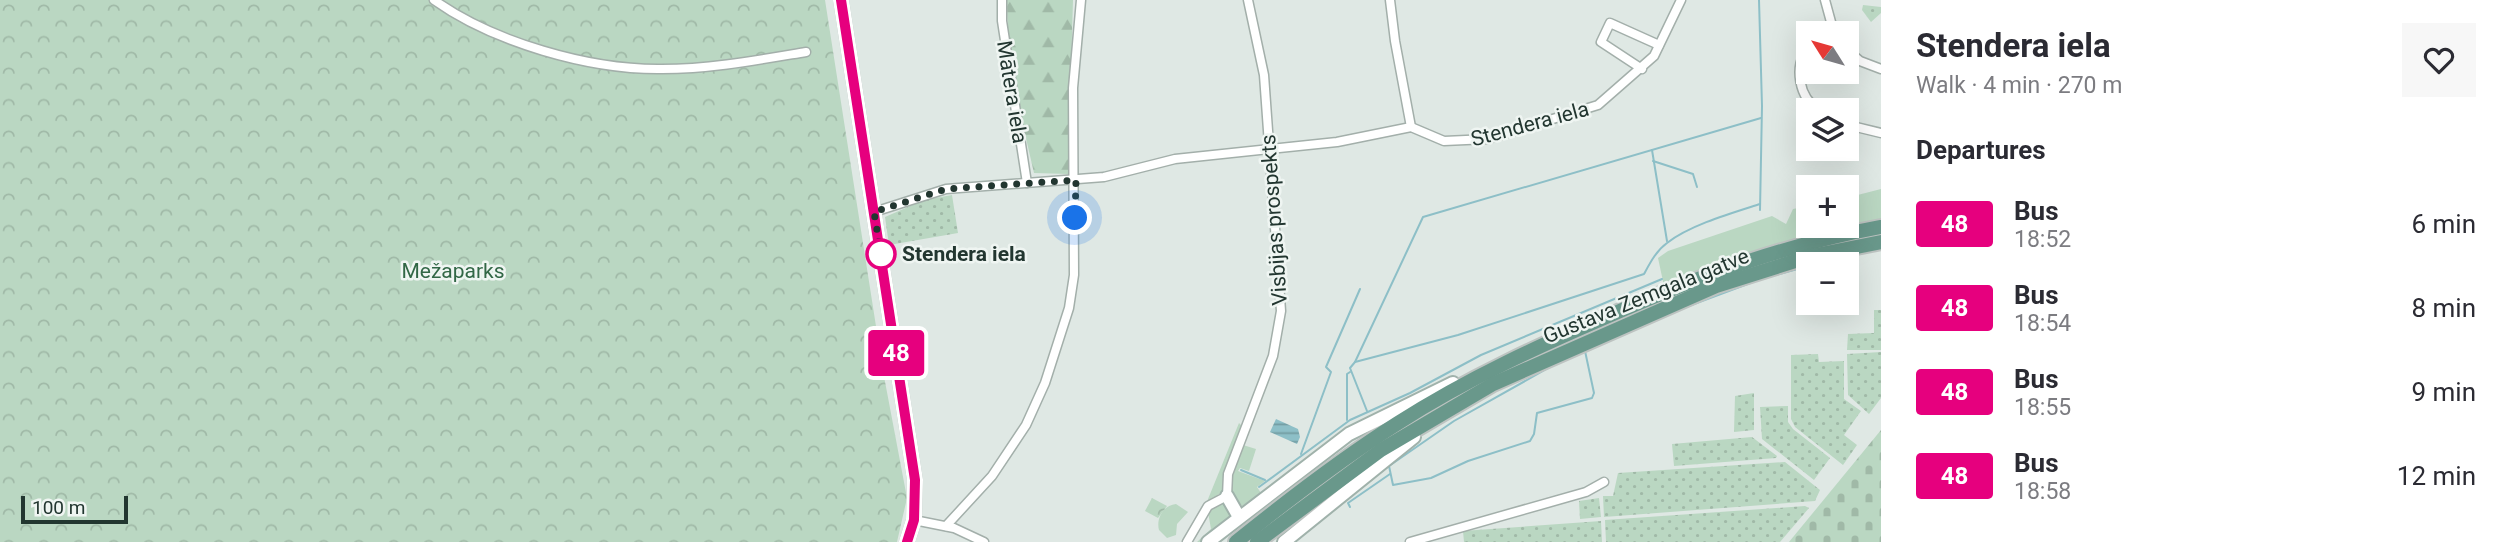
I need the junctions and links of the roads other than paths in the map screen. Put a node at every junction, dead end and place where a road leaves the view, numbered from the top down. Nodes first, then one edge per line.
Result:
1 (434, 0) edge
2 (841, 0) edge
3 (1002, 0) edge
4 (1081, 0) edge
5 (1248, 0) edge
6 (1390, 0) edge
7 (1681, 0) edge
8 (1825, 0) edge
9 (1829, 21) edge
10 (1659, 45) junction
11 (806, 52) dead end
12 (1859, 60) edge
13 (1642, 69) junction
14 (1881, 69) edge
15 (1411, 127) junction
16 (1859, 128) edge
17 (1881, 133) edge
18 (1271, 150) junction
19 (1076, 180) junction
20 (1027, 183) junction
21 (874, 212) junction
22 (1881, 227) edge
23 (1881, 242) edge
24 (1517, 356) junction
25 (1474, 395) junction
26 (1604, 482) dead end
27 (1227, 496) junction
28 (1287, 509) junction
29 (1239, 517) junction
30 (914, 520) junction
31 (946, 526) junction
32 (906, 542) edge
33 (984, 542) edge
34 (1187, 542) edge
35 (1208, 542) edge
36 (1236, 542) edge
37 (1256, 542) edge
38 (1284, 542) edge
39 (1410, 542) edge

1 - 11 street
2 - 21 street
3 - 20 street, Mātera iela
4 - 19 street
5 - 18 street, Visbijas prospekts
6 - 15 street
7 - 10 street, Stendera iela
8 - 9 street
10 - 13 street, Stendera iela
10 - 13 street
12 - 14 street
13 - 15 street, Stendera iela
15 - 18 street
16 - 17 street
18 - 19 street
18 - 27 street, Visbijas prospekts
19 - 20 street
19 - 31 street
20 - 21 street
21 - 30 street
22 - 24 main road, Gustava Zemgala gatve
23 - 25 main road, Gustava Zemgala gatve
24 - 28 main road, Gustava Zemgala gatve
24 - 29 street, Gustava Zemgala gatve
25 - 28 main road, Gustava Zemgala gatve
25 - 38 street, Gustava Zemgala gatve
26 - 39 street
27 - 29 street
27 - 34 street
28 - 36 main road, Gustava Zemgala gatve
28 - 37 main road, Gustava Zemgala gatve
29 - 35 street, Gustava Zemgala gatve
30 - 31 street
30 - 32 street
31 - 33 street

